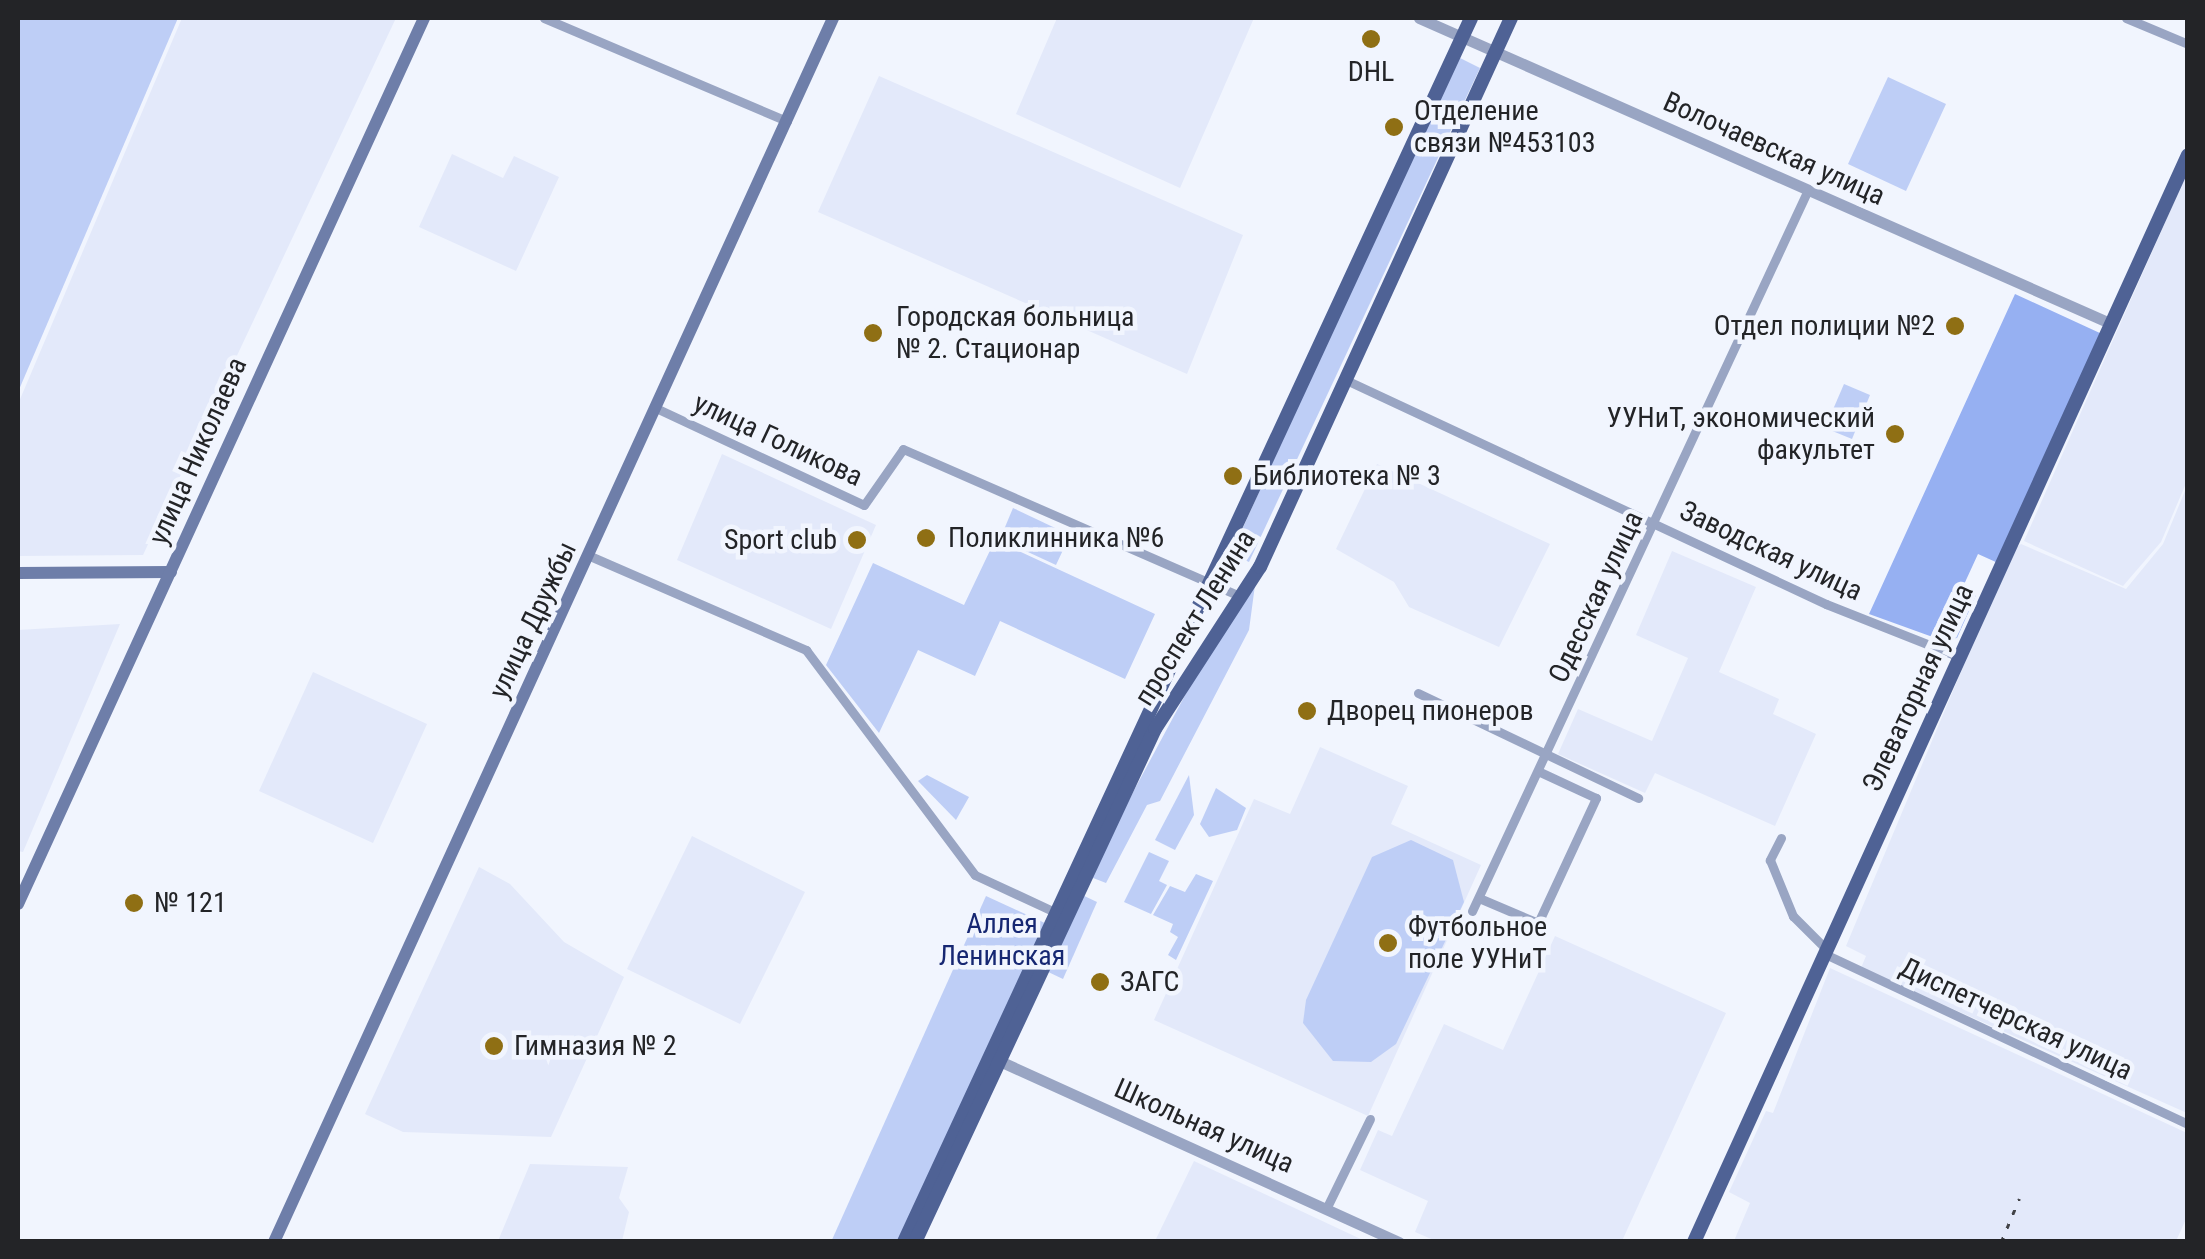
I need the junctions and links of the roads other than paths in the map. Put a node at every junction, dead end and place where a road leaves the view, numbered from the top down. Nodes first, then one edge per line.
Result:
1 (424, 18) edge
2 (544, 18) edge
3 (833, 18) edge
4 (1419, 18) edge
5 (1472, 18) edge
6 (1510, 18) edge
7 (2126, 18) edge
8 (1462, 37) junction
9 (2188, 44) edge
10 (1495, 51) junction
11 (786, 121) junction
12 (2188, 154) edge
13 (1807, 192) junction
14 (2110, 323) junction
15 (1346, 380) junction
16 (658, 410) junction
17 (1656, 522) junction
18 (590, 556) junction
19 (170, 572) junction
20 (18, 573) edge
21 (1214, 584) junction
22 (1241, 597) junction
23 (1960, 657) junction
24 (1418, 692) dead end
25 (1548, 757) junction
26 (1540, 772) junction
27 (1638, 798) dead end
28 (1781, 838) dead end
29 (1478, 898) junction
30 (18, 904) edge
31 (1472, 911) dead end
32 (1060, 915) junction
33 (1826, 952) junction
34 (994, 1059) junction
35 (1370, 1119) dead end
36 (2188, 1124) edge
37 (1327, 1207) junction
38 (274, 1242) edge
39 (904, 1242) edge
40 (916, 1242) edge
41 (1399, 1242) edge
42 (1694, 1242) edge

1 - 19 main road, улица Николаева
2 - 11 street
3 - 11 main road, улица Дружбы
4 - 8 street, Волочаевская улица
5 - 8 main road, проспект Ленина
6 - 10 main road, проспект Ленина
7 - 9 street
8 - 10 street, Волочаевская улица
8 - 21 main road, проспект Ленина
10 - 13 street, Волочаевская улица
10 - 15 main road, проспект Ленина
11 - 16 main road, улица Дружбы
12 - 14 main road, Элеваторная улица
13 - 14 street, Волочаевская улица
13 - 17 street, Одесская улица
14 - 23 main road, Элеваторная улица
15 - 17 street, Заводская улица
15 - 22 main road, проспект Ленина
16 - 18 main road, улица Дружбы
16 - 21 street, улица Голикова
17 - 23 street, Заводская улица
17 - 25 street, Одесская улица
18 - 32 street
18 - 38 main road, улица Дружбы
19 - 20 main road
19 - 30 main road, улица Николаева
21 - 22 street, улица Голикова
21 - 32 main road, проспект Ленина
22 - 32 main road, проспект Ленина
23 - 33 main road, Элеваторная улица
24 - 25 street
25 - 26 street, Одесская улица
25 - 27 street
26 - 29 street, Одесская улица
26 - 29 street
28 - 33 street
29 - 31 street, Одесская улица
32 - 34 main road, проспект Ленина
33 - 36 street, Диспетчерская улица
33 - 42 main road, Элеваторная улица
34 - 37 street, Школьная улица
34 - 39 main road, проспект Ленина
34 - 40 main road, проспект Ленина
35 - 37 street
37 - 41 street, Школьная улица

